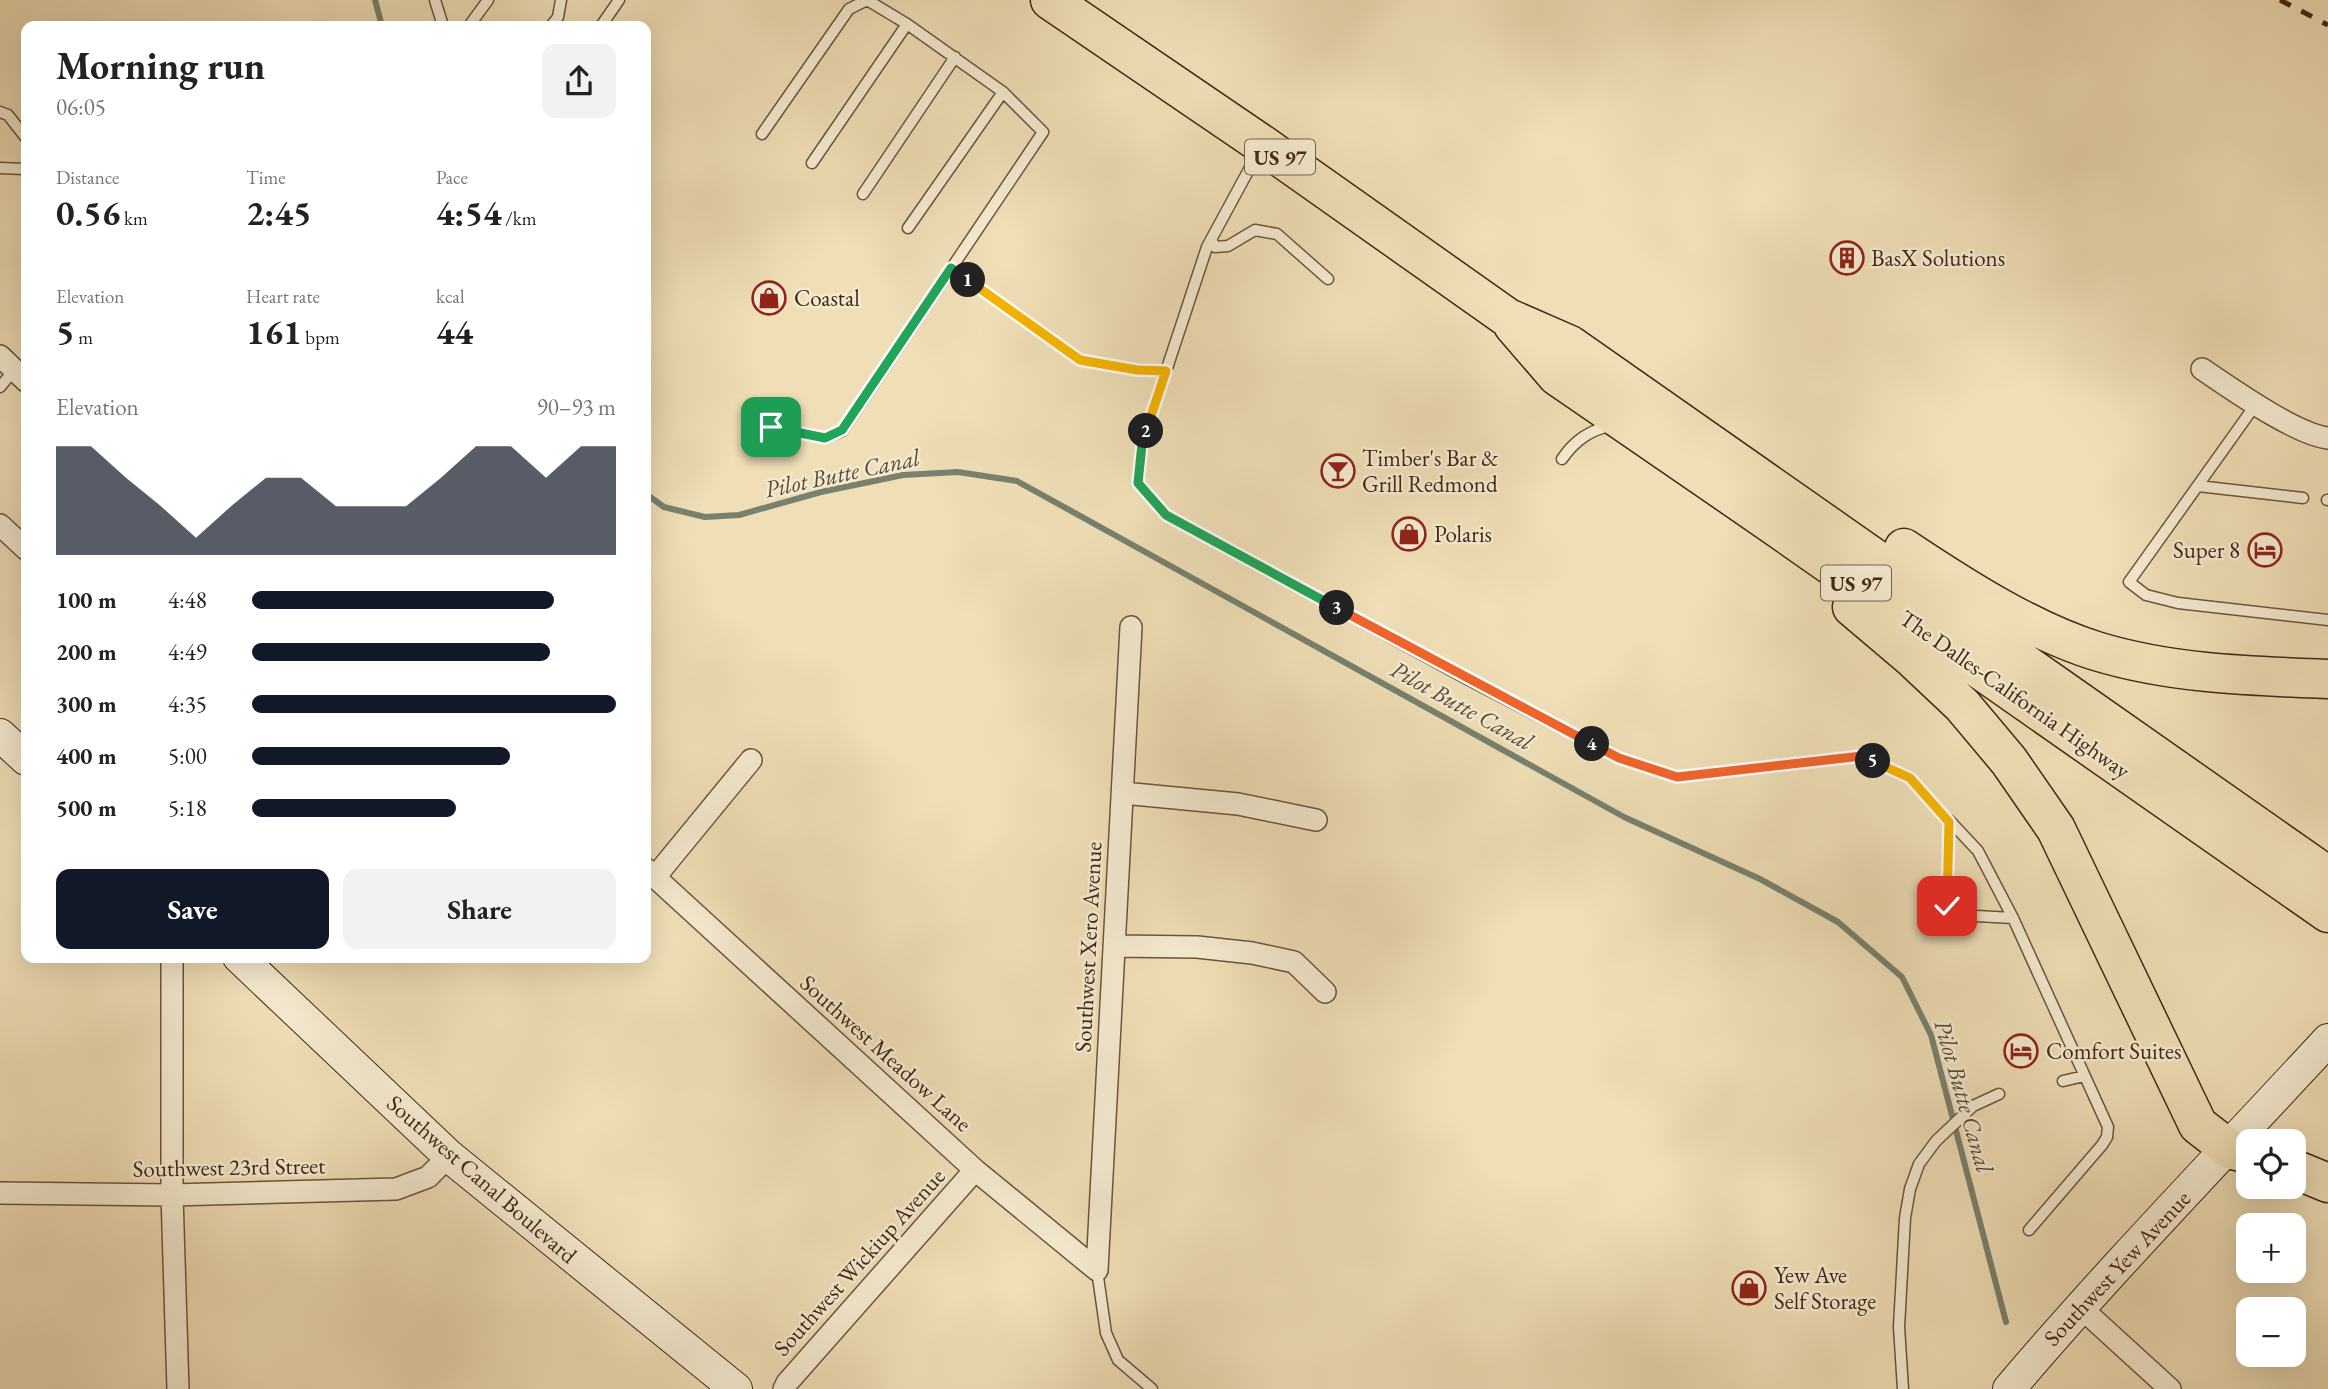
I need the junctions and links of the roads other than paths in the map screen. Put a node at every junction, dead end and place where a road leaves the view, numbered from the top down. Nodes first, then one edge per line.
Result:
1 (435, 0) edge
2 (488, 0) edge
3 (561, 0) edge
4 (1050, 0) edge
5 (616, 1) edge
6 (441, 21) edge
7 (473, 21) edge
8 (554, 21) edge
9 (604, 21) edge
10 (907, 24) junction
11 (955, 57) junction
12 (1003, 92) junction
13 (0, 112) edge
14 (21, 131) edge
15 (762, 134) dead end
16 (1263, 145) junction
17 (812, 163) dead end
18 (0, 168) edge
19 (21, 171) edge
20 (863, 194) dead end
21 (908, 228) dead end
22 (1211, 240) junction
23 (951, 268) junction
24 (1328, 279) dead end
25 (14, 369) edge
26 (2202, 369) dead end
27 (1166, 371) junction
28 (0, 387) edge
29 (2256, 404) junction
30 (1630, 407) junction
31 (771, 427) dead end
32 (2328, 438) edge
33 (1562, 459) dead end
34 (2198, 486) junction
35 (2302, 498) dead end
36 (1762, 517) junction
37 (0, 525) edge
38 (21, 544) edge
39 (2328, 620) edge
40 (1131, 627) dead end
41 (2328, 679) edge
42 (0, 735) edge
43 (21, 754) edge
44 (751, 760) dead end
45 (1123, 793) junction
46 (1316, 820) dead end
47 (1949, 822) junction
48 (651, 872) edge
49 (651, 874) edge
50 (2328, 876) edge
51 (2328, 913) edge
52 (2013, 918) junction
53 (1115, 946) junction
54 (172, 963) edge
55 (245, 963) edge
56 (1325, 992) dead end
57 (2328, 1040) edge
58 (2084, 1076) junction
59 (2063, 1081) dead end
60 (1999, 1094) dead end
61 (2257, 1129) edge
62 (2236, 1149) edge
63 (2236, 1154) edge
64 (449, 1156) junction
65 (975, 1170) junction
66 (2306, 1174) edge
67 (2328, 1183) edge
68 (0, 1193) edge
69 (172, 1195) junction
70 (2029, 1230) dead end
71 (1097, 1270) junction
72 (2079, 1306) junction
73 (178, 1389) edge
74 (736, 1389) edge
75 (784, 1389) edge
76 (1152, 1389) edge
77 (1903, 1389) edge
78 (2008, 1389) edge
79 (2170, 1389) edge

1 - 6 lane
2 - 7 lane
3 - 8 lane
4 - 16 highway, The Dalles-California Highway / US 97
5 - 9 lane
10 - 11 lane
10 - 15 lane
10 - 17 lane
11 - 12 lane
11 - 20 lane
12 - 21 lane
12 - 23 lane
13 - 14 lane
16 - 22 lane
16 - 30 highway, The Dalles-California Highway / US 97
18 - 19 lane
22 - 24 lane
22 - 27 lane
23 - 27 lane
23 - 31 lane
25 - 28 lane
26 - 29 street
27 - 47 lane
29 - 32 street
29 - 34 lane
30 - 33 lane
30 - 36 highway, The Dalles-California Highway / US 97
30 - 41 highway
30 - 50 highway, The Dalles-California Highway / US 97
34 - 35 lane
34 - 39 lane
36 - 51 highway, The Dalles-California Highway / US 97
36 - 62 highway
37 - 38 street
40 - 45 street, Southwest Xero Avenue
42 - 43 main road
44 - 48 street
45 - 46 street
45 - 53 street, Southwest Xero Avenue
47 - 52 lane
47 - 52 lane
49 - 65 street, Southwest Meadow Lane
52 - 58 lane
53 - 56 street
53 - 71 street, Southwest Xero Avenue
54 - 69 street
55 - 64 main road, Southwest Canal Boulevard
57 - 61 main road, Southwest Yew Avenue
58 - 59 lane
58 - 70 lane
60 - 77 lane
63 - 72 main road, Southwest Yew Avenue
64 - 69 street, Southwest 23rd Street
64 - 74 main road, Southwest Canal Boulevard
65 - 71 street, Southwest Meadow Lane
65 - 75 street, Southwest Wickiup Avenue
66 - 67 highway
68 - 69 street, Southwest 23rd Street
69 - 73 street
71 - 76 lane
72 - 78 main road, Southwest Yew Avenue
72 - 79 street

